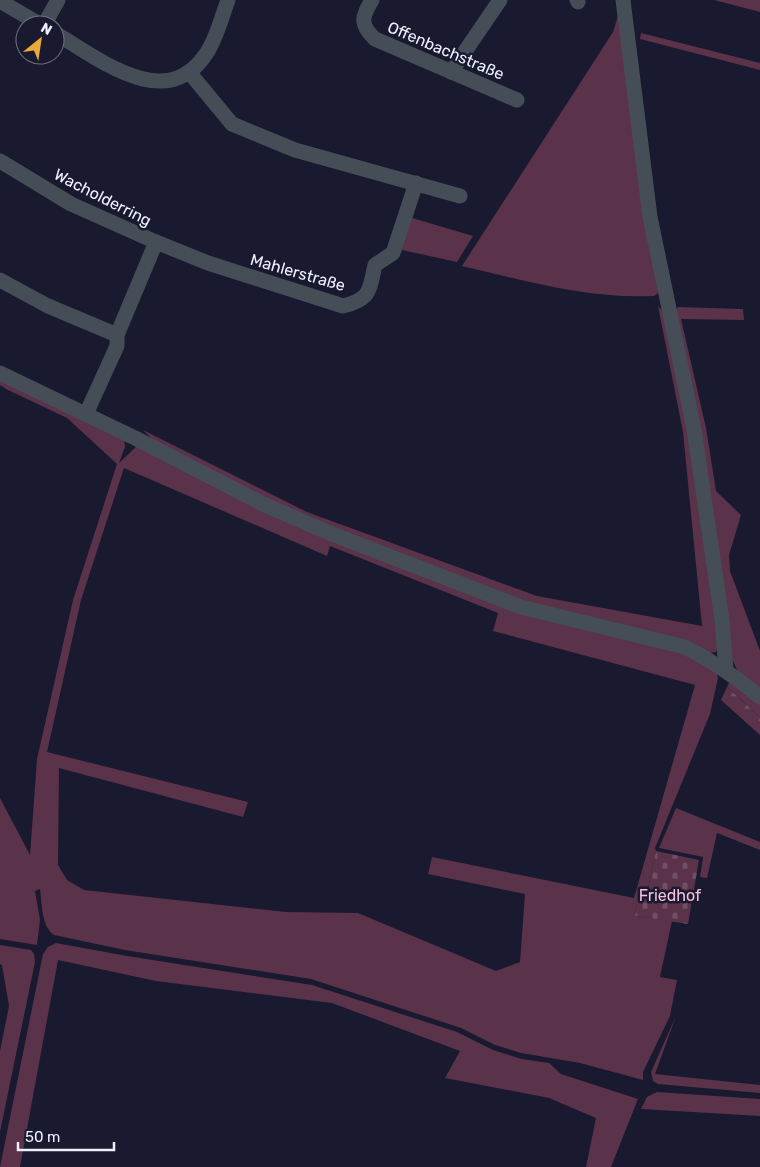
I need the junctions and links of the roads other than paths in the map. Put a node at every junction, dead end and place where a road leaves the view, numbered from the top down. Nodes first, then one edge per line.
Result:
1 (58, 0) edge
2 (228, 0) edge
3 (372, 0) edge
4 (500, 0) edge
5 (623, 0) edge
6 (0, 1) edge
7 (25, 15) edge
8 (49, 15) edge
9 (65, 39) edge
10 (189, 72) junction
11 (452, 72) junction
12 (517, 100) dead end
13 (0, 161) edge
14 (416, 183) junction
15 (460, 196) dead end
16 (156, 242) junction
17 (0, 280) edge
18 (117, 335) junction
19 (0, 373) edge
20 (86, 414) junction
21 (726, 670) junction
22 (760, 697) edge

1 - 8 street
2 - 10 street
3 - 11 street, Offenbachstraße
4 - 11 street
5 - 21 street
6 - 7 street
9 - 10 street
10 - 14 street
11 - 12 street, Offenbachstraße
13 - 16 street, Wacholderring
14 - 15 street
14 - 16 street, Mahlerstraße
16 - 18 street, Wacholderring
17 - 18 street
18 - 20 street, Wacholderring
19 - 20 street
20 - 21 street
21 - 22 street

